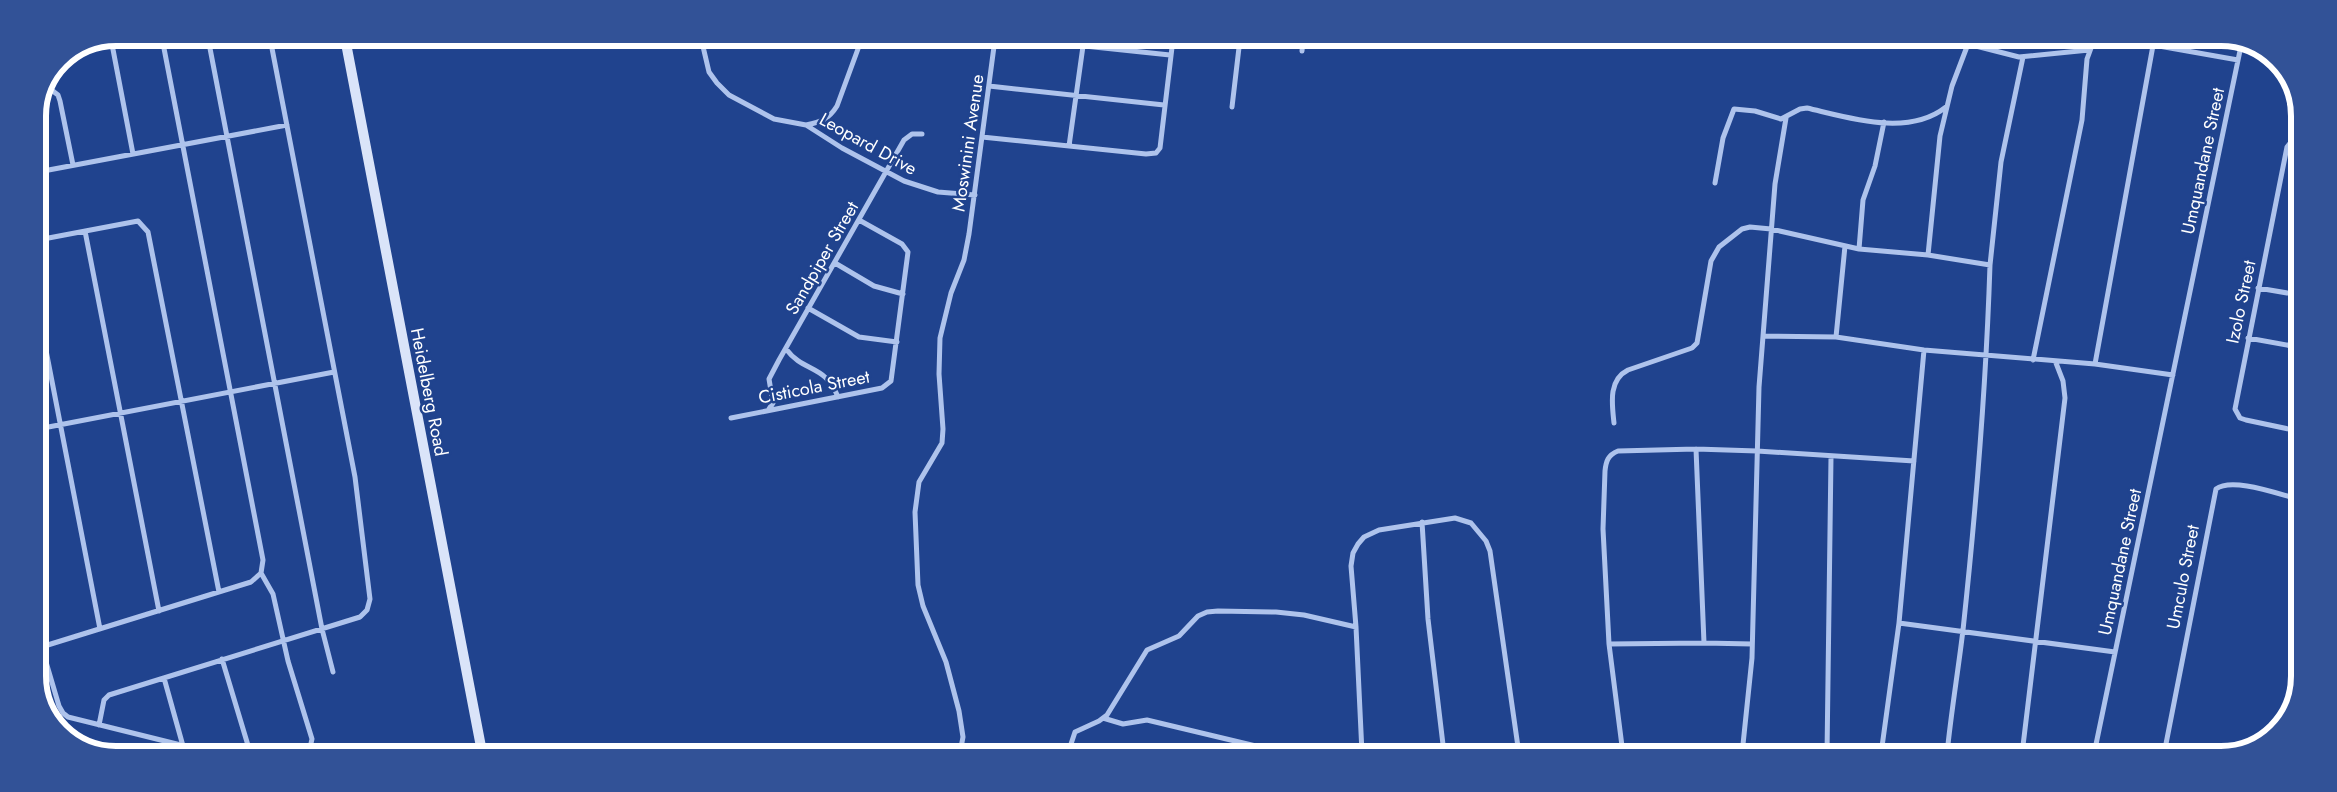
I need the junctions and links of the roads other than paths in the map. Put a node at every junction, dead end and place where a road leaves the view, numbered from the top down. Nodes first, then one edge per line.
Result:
1 (164, 46) edge
2 (210, 46) edge
3 (272, 46) edge
4 (347, 46) edge
5 (703, 46) edge
6 (859, 46) edge
7 (995, 46) edge
8 (1083, 46) edge
9 (1092, 46) edge
10 (1171, 46) edge
11 (1239, 46) edge
12 (1302, 46) edge
13 (1967, 46) edge
14 (1984, 46) edge
15 (2091, 46) edge
16 (2152, 46) edge
17 (2172, 46) edge
18 (112, 47) edge
19 (2240, 49) edge
20 (2089, 50) junction
21 (1302, 52) dead end
22 (1170, 55) junction
23 (2023, 56) junction
24 (2238, 60) junction
25 (989, 86) junction
26 (52, 90) edge
27 (1076, 96) junction
28 (1164, 104) junction
29 (1232, 106) dead end
30 (1946, 107) junction
31 (1786, 118) junction
32 (1884, 122) junction
33 (287, 125) junction
34 (806, 125) junction
35 (922, 134) dead end
36 (227, 136) junction
37 (982, 137) junction
38 (2291, 142) edge
39 (182, 144) junction
40 (1069, 146) junction
41 (133, 154) junction
42 (73, 165) junction
43 (46, 170) edge
44 (887, 172) junction
45 (1715, 183) dead end
46 (974, 195) junction
47 (859, 220) junction
48 (1771, 229) junction
49 (85, 231) junction
50 (46, 238) edge
51 (1845, 246) junction
52 (1858, 249) junction
53 (1928, 255) junction
54 (835, 264) junction
55 (1990, 265) junction
56 (2258, 288) junction
57 (903, 294) junction
58 (2291, 294) edge
59 (808, 308) junction
60 (1763, 336) junction
61 (1836, 337) junction
62 (2248, 338) junction
63 (897, 342) junction
64 (2291, 346) edge
65 (786, 349) junction
66 (1924, 350) junction
67 (46, 353) edge
68 (1987, 354) junction
69 (2033, 360) junction
70 (2056, 363) junction
71 (2095, 364) junction
72 (334, 372) junction
73 (2173, 375) junction
74 (274, 383) junction
75 (230, 392) junction
76 (838, 397) junction
77 (181, 401) junction
78 (769, 409) junction
79 (121, 413) junction
80 (731, 418) dead end
81 (1614, 423) dead end
82 (59, 425) junction
83 (46, 427) edge
84 (2291, 430) edge
85 (1696, 449) junction
86 (1756, 451) junction
87 (1831, 457) junction
88 (1914, 461) junction
89 (2291, 497) edge
90 (1422, 522) junction
91 (261, 573) junction
92 (219, 592) junction
93 (159, 611) junction
94 (1899, 623) junction
95 (1356, 627) junction
96 (100, 629) junction
97 (322, 629) junction
98 (1963, 632) junction
99 (283, 640) junction
100 (2034, 641) junction
101 (1704, 643) junction
102 (1609, 644) junction
103 (1752, 644) junction
104 (46, 645) edge
105 (2115, 652) junction
106 (222, 659) junction
107 (46, 666) edge
108 (333, 672) dead end
109 (164, 678) junction
110 (1103, 718) junction
111 (99, 725) junction
112 (183, 746) joint
113 (248, 746) edge
114 (310, 746) edge
115 (481, 746) edge
116 (962, 746) edge
117 (1070, 746) edge
118 (1257, 746) edge
119 (1362, 746) edge
120 (1443, 746) edge
121 (1518, 746) edge
122 (1622, 746) edge
123 (1743, 746) edge
124 (1827, 746) edge
125 (1882, 746) edge
126 (1948, 746) edge
127 (2023, 746) edge
128 (2096, 746) edge
129 (2166, 746) edge

1 - 39 street
2 - 36 street
3 - 33 street
4 - 115 main road, Heidelberg Road
5 - 34 street, Leopard Drive
6 - 34 street
7 - 25 street, Moswinini Avenue
8 - 27 street
9 - 22 street
10 - 22 street
11 - 29 street
12 - 21 street
13 - 30 street
14 - 23 street
15 - 20 street
16 - 71 street
17 - 24 street
18 - 41 street
19 - 24 street, Umquandane Street
20 - 23 street
20 - 69 street
22 - 28 street
23 - 55 street
24 - 73 street, Umquandane Street
25 - 27 street
25 - 37 street, Moswinini Avenue
26 - 42 street
27 - 28 street
27 - 40 street
28 - 40 street
30 - 32 street
30 - 53 street
31 - 32 street
31 - 45 street
31 - 48 street
32 - 52 street
33 - 36 street
33 - 72 street
34 - 44 street, Leopard Drive
35 - 44 street, Sandpiper Street
36 - 39 street
36 - 74 street
37 - 40 street
37 - 46 street, Moswinini Avenue
38 - 56 street, Izolo Street
39 - 41 street
39 - 75 street
41 - 42 street
42 - 43 street
44 - 46 street, Leopard Drive
44 - 47 street, Sandpiper Street
46 - 116 street, Moswinini Avenue
47 - 54 street, Sandpiper Street
47 - 57 street, Cisticola Street
48 - 51 street
48 - 60 street
48 - 81 street
49 - 50 street
49 - 77 street
49 - 79 street
51 - 52 street
51 - 61 street
52 - 53 street
53 - 55 street
54 - 57 street
54 - 59 street, Sandpiper Street
55 - 68 street
56 - 58 street
56 - 62 street, Izolo Street
57 - 63 street, Cisticola Street
59 - 63 street
59 - 65 street, Sandpiper Street
60 - 61 street
60 - 86 street
61 - 66 street
62 - 64 street
62 - 84 street, Izolo Street
63 - 76 street, Cisticola Street
65 - 76 street
65 - 78 street, Sandpiper Street
66 - 68 street
66 - 88 street
67 - 82 street
68 - 69 street
68 - 98 street
69 - 70 street
70 - 71 street
70 - 100 street
71 - 73 street
72 - 74 street
72 - 97 street
73 - 105 street, Umquandane Street
74 - 75 street
74 - 97 street
75 - 77 street
75 - 91 street
76 - 78 street, Cisticola Street
77 - 79 street
77 - 92 street
78 - 80 street, Cisticola Street
79 - 82 street
79 - 93 street
82 - 83 street
82 - 96 street
85 - 86 street
85 - 101 street
85 - 102 street
86 - 87 street
86 - 103 street
87 - 88 street
87 - 124 street
88 - 94 street
89 - 129 street, Umculo Street
90 - 95 street
90 - 120 street
90 - 121 street
91 - 92 street
91 - 99 street
92 - 93 street
93 - 96 street
94 - 98 street
94 - 125 street
95 - 110 street
95 - 119 street
96 - 104 street
97 - 99 street
97 - 108 street
98 - 100 street
98 - 126 street
99 - 106 street
99 - 114 street
100 - 105 street
100 - 127 street
101 - 102 street
101 - 103 street
102 - 122 street
103 - 123 street
105 - 128 street, Umquandane Street
106 - 109 street
106 - 113 street
107 - 111 street
109 - 111 street
109 - 112 street
110 - 117 street
110 - 118 street
111 - 112 street

